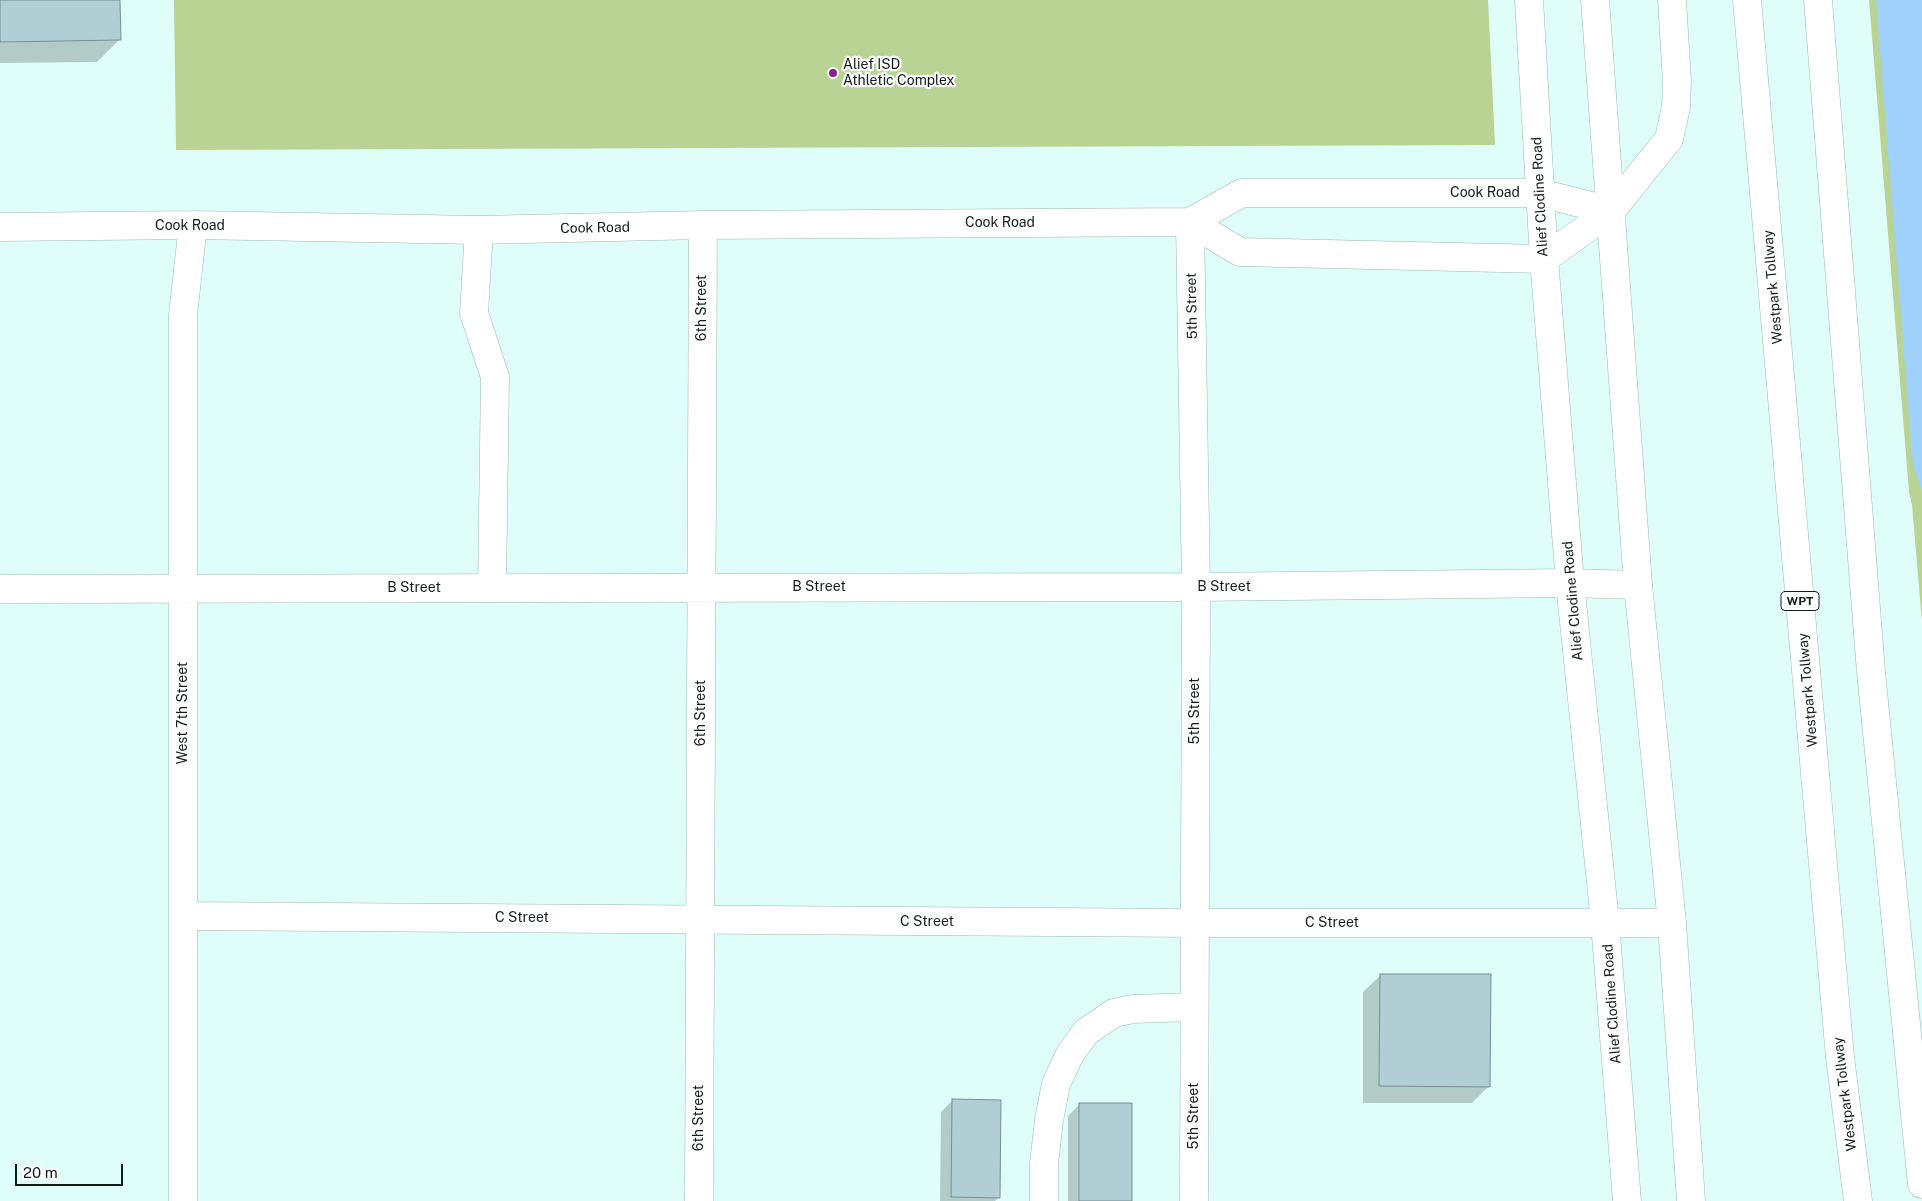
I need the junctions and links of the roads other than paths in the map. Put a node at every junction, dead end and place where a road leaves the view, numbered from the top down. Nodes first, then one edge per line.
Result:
1 (1529, 0) edge
2 (1595, 0) edge
3 (1672, 0) edge
4 (1748, 0) edge
5 (1818, 0) edge
6 (1540, 194) junction
7 (1611, 211) junction
8 (1190, 222) junction
9 (194, 225) junction
10 (702, 226) junction
11 (0, 227) edge
12 (479, 230) junction
13 (1544, 259) junction
14 (1570, 584) junction
15 (1638, 585) junction
16 (1196, 587) junction
17 (183, 588) junction
18 (492, 588) junction
19 (701, 588) junction
20 (0, 589) edge
21 (183, 916) junction
22 (700, 920) junction
23 (1605, 922) junction
24 (1195, 923) junction
25 (1672, 924) junction
26 (1194, 1007) junction
27 (1922, 1184) edge
28 (183, 1201) edge
29 (699, 1201) edge
30 (1044, 1201) edge
31 (1194, 1201) edge
32 (1627, 1201) edge
33 (1691, 1201) edge
34 (1858, 1201) edge

1 - 6 main road, Alief Clodine Road
2 - 7 main road
3 - 7 main road
4 - 34 main road, Westpark Tollway / WPT
5 - 27 main road
6 - 7 main road, Cook Road
6 - 8 main road, Cook Road
6 - 13 main road, Alief Clodine Road
7 - 13 main road
7 - 15 main road
8 - 10 main road, Cook Road
8 - 13 main road
8 - 16 main road, 5th Street
9 - 11 main road, Cook Road
9 - 12 main road, Cook Road
9 - 17 main road, West 7th Street
10 - 12 main road, Cook Road
10 - 19 main road, 6th Street
12 - 18 main road
13 - 14 main road, Alief Clodine Road
14 - 15 main road, B Street
14 - 16 main road, B Street
14 - 23 main road, Alief Clodine Road
15 - 25 main road
16 - 19 main road, B Street
16 - 24 main road, 5th Street
17 - 18 main road, B Street
17 - 20 main road, B Street
17 - 21 main road, West 7th Street
18 - 19 main road, B Street
19 - 22 main road, 6th Street
21 - 22 main road, C Street
21 - 28 main road, West 7th Street
22 - 24 main road, C Street
22 - 29 main road, 6th Street
23 - 24 main road, C Street
23 - 25 main road, C Street
23 - 32 main road, Alief Clodine Road
24 - 26 main road, 5th Street
25 - 33 main road
26 - 30 main road
26 - 31 main road, 5th Street

